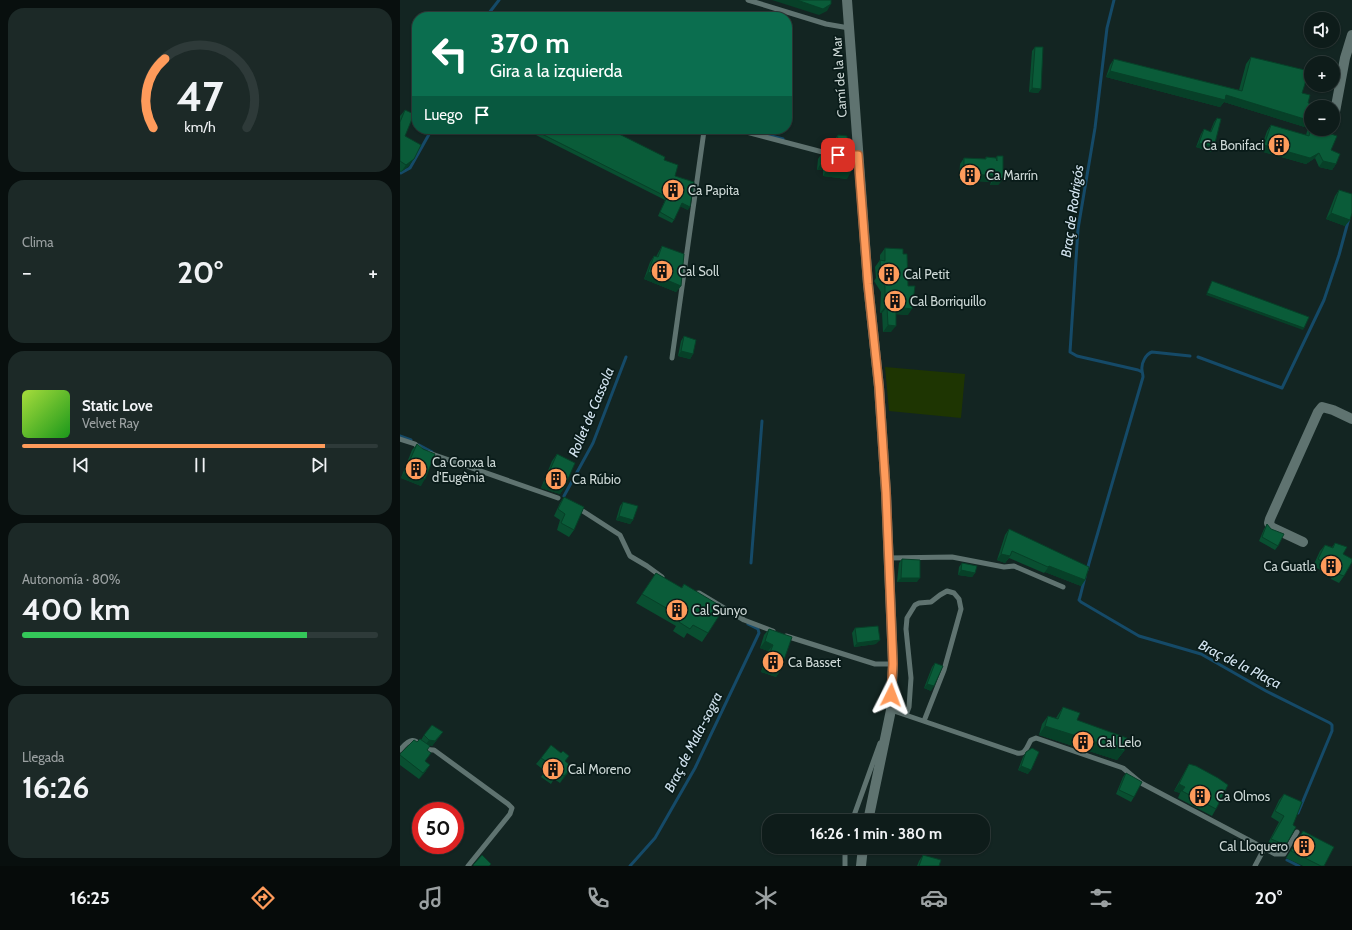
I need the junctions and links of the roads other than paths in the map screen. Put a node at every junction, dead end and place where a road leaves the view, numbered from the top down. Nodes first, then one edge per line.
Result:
1 (748, 0) edge
2 (846, 0) edge
3 (787, 12) edge
4 (792, 14) edge
5 (849, 28) junction
6 (1352, 35) edge
7 (1337, 100) edge
8 (704, 134) edge
9 (755, 134) edge
10 (834, 154) edge
11 (672, 358) dead end
12 (1352, 419) edge
13 (400, 439) edge
14 (558, 498) dead end
15 (572, 504) edge
16 (1304, 542) dead end
17 (888, 558) junction
18 (669, 582) edge
19 (1063, 587) dead end
20 (689, 595) edge
21 (893, 664) junction
22 (891, 710) junction
23 (906, 715) junction
24 (924, 721) junction
25 (887, 727) junction
26 (400, 750) edge
27 (854, 814) edge
28 (869, 814) edge
29 (1296, 832) edge
30 (1264, 849) junction
31 (845, 854) edge
32 (862, 854) edge
33 (468, 866) edge
34 (845, 866) edge
35 (861, 866) edge
36 (1254, 866) edge

1 - 3 lane
2 - 5 main road, Camí de la Mar
4 - 5 lane
5 - 17 main road, Camí de la Mar
6 - 7 main road
8 - 11 lane
9 - 10 lane
12 - 16 main road
13 - 14 lane
15 - 18 lane
17 - 19 lane
17 - 21 main road, Camí de la Mar
20 - 21 lane
21 - 22 main road, Camí de la Mar
22 - 23 lane
22 - 25 main road, Camí de la Mar
23 - 24 lane
23 - 24 lane
24 - 30 lane
25 - 27 lane
25 - 28 main road, Camí de la Mar
26 - 33 lane
29 - 30 lane
30 - 36 lane
31 - 34 lane
32 - 35 main road

